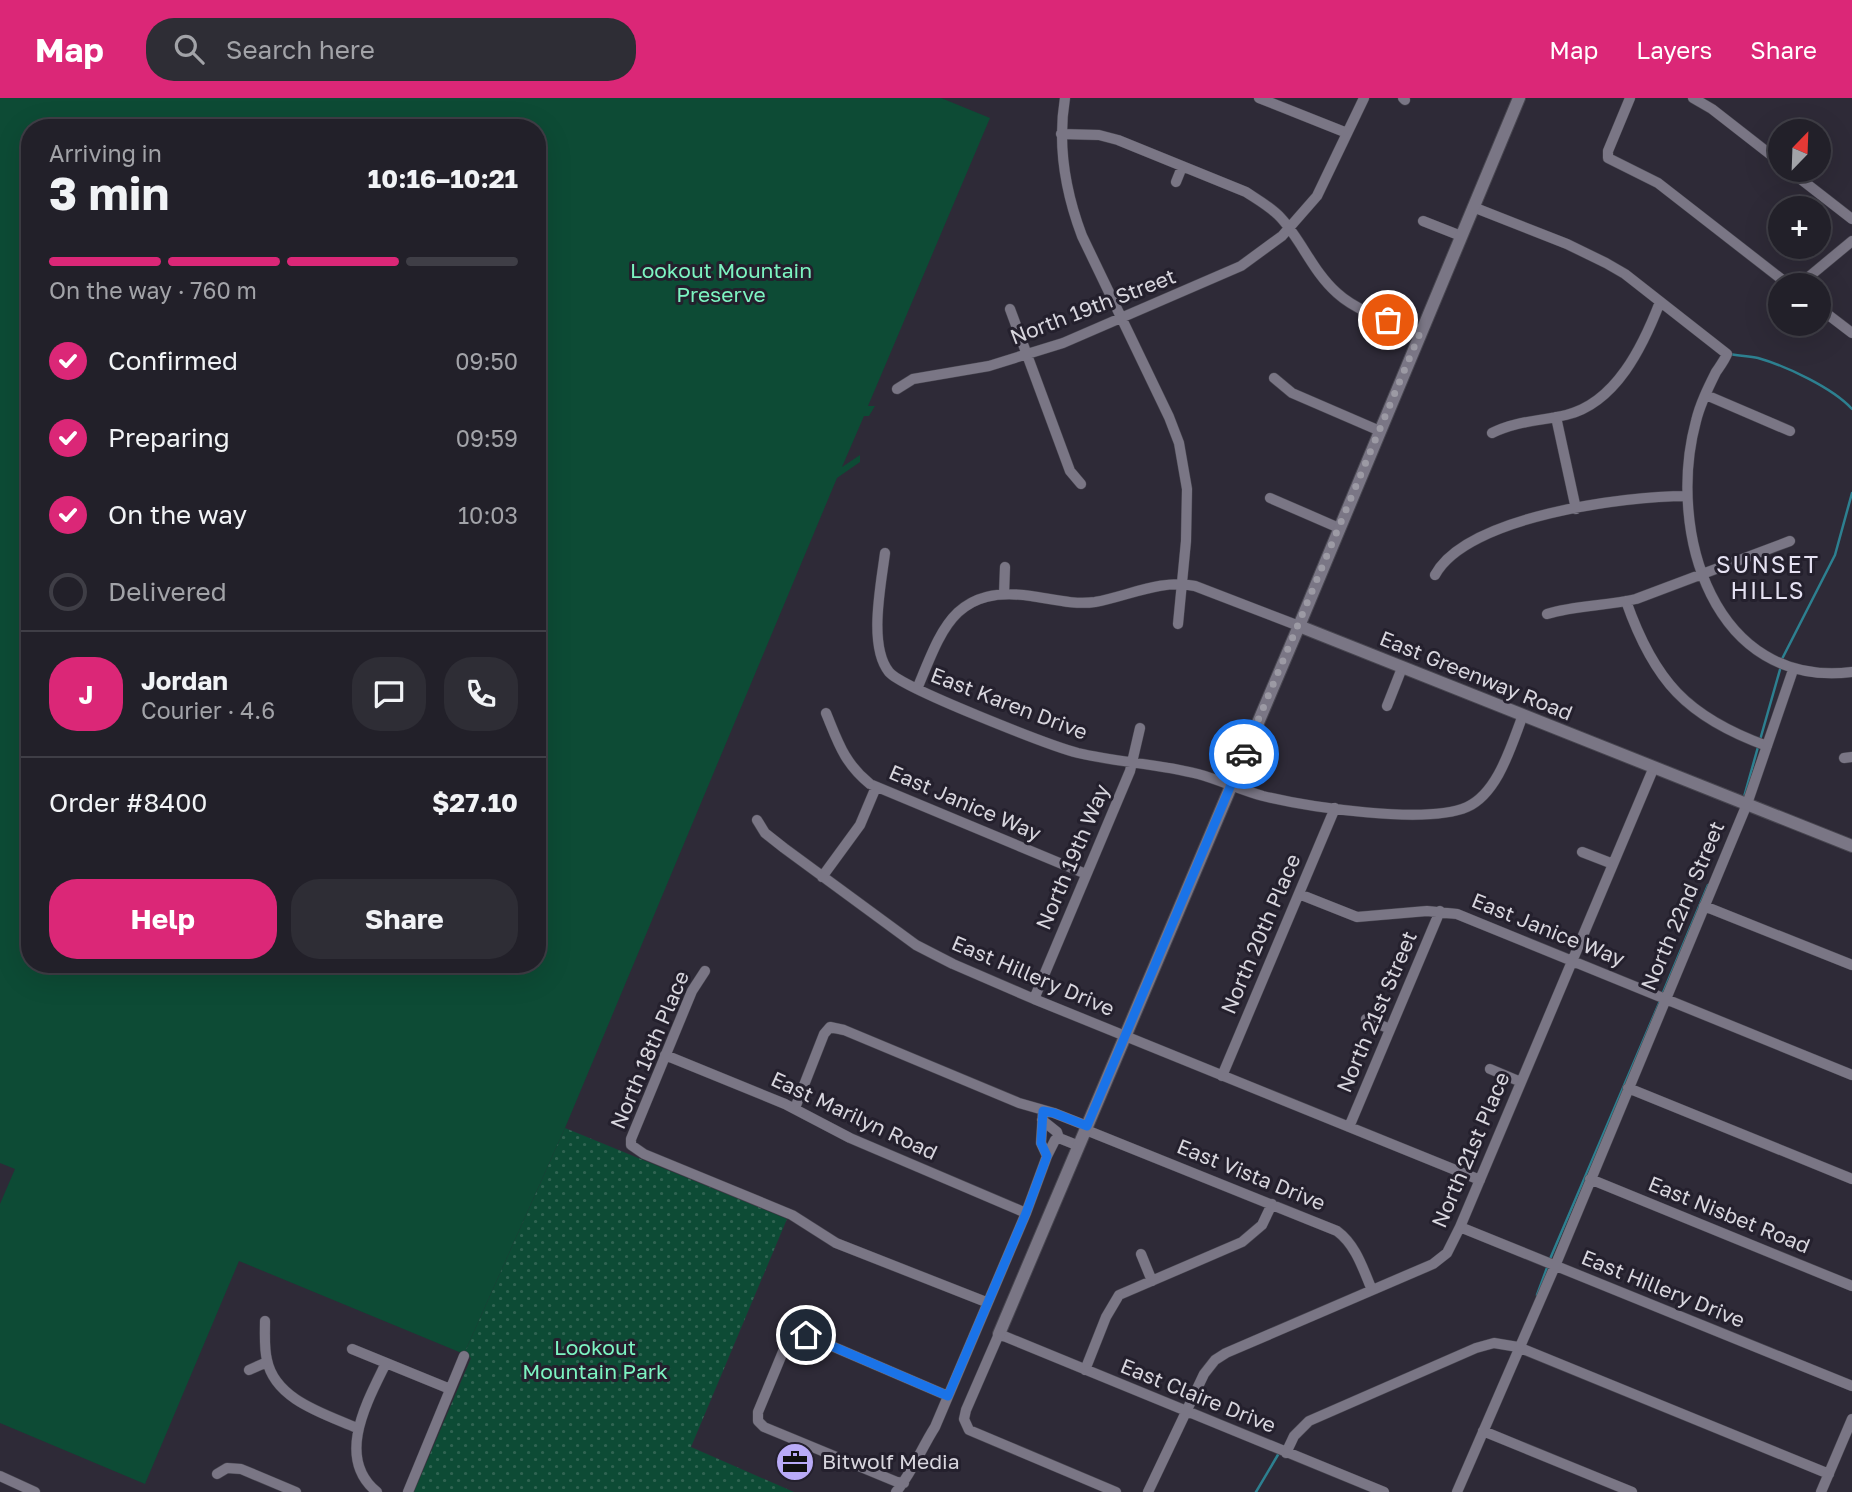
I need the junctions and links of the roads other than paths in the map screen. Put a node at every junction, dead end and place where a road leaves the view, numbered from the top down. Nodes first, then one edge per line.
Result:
1 (1065, 98) edge
2 (1259, 98) edge
3 (1364, 98) edge
4 (1519, 98) edge
5 (1630, 98) edge
6 (1693, 98) edge
7 (1347, 133) junction
8 (1061, 134) junction
9 (1768, 153) edge
10 (1182, 167) junction
11 (1176, 182) dead end
12 (1804, 182) edge
13 (1473, 207) junction
14 (1852, 219) edge
15 (1423, 221) dead end
16 (1290, 229) junction
17 (1461, 236) junction
18 (1852, 241) edge
19 (1774, 273) edge
20 (1813, 273) edge
21 (1660, 302) junction
22 (1010, 309) dead end
23 (1831, 317) edge
24 (1122, 319) junction
25 (1420, 333) junction
26 (1852, 333) edge
27 (1026, 356) junction
28 (1274, 378) dead end
29 (897, 389) dead end
30 (1607, 390) junction
31 (1706, 395) junction
32 (1616, 400) dead end
33 (1556, 417) junction
34 (1380, 431) junction
35 (1790, 431) dead end
36 (1492, 433) dead end
37 (1081, 484) dead end
38 (1687, 496) junction
39 (1270, 498) dead end
40 (1576, 509) junction
41 (1339, 528) junction
42 (1790, 541) dead end
43 (885, 553) dead end
44 (1005, 567) dead end
45 (1435, 575) dead end
46 (1703, 575) junction
47 (1182, 583) junction
48 (1004, 594) junction
49 (1626, 601) junction
50 (1547, 614) dead end
51 (1178, 624) dead end
52 (1299, 626) junction
53 (1402, 668) junction
54 (1793, 670) junction
55 (1852, 673) edge
56 (917, 689) junction
57 (1387, 706) dead end
58 (826, 713) dead end
59 (1523, 715) junction
60 (1139, 729) dead end
61 (1767, 746) junction
62 (1133, 762) junction
63 (1654, 767) junction
64 (1231, 785) junction
65 (876, 787) junction
66 (1746, 804) junction
67 (1335, 808) junction
68 (757, 820) dead end
69 (1852, 846) edge
70 (1582, 852) dead end
71 (1613, 864) junction
72 (1086, 874) junction
73 (822, 877) junction
74 (1299, 894) junction
75 (1704, 906) junction
76 (1440, 911) junction
77 (1572, 961) junction
78 (1852, 965) edge
79 (705, 971) dead end
80 (1034, 999) junction
81 (1665, 999) junction
82 (1366, 1019) dead end
83 (1390, 1029) junction
84 (1125, 1036) junction
85 (665, 1055) junction
86 (1490, 1069) dead end
87 (1852, 1075) edge
88 (1222, 1076) junction
89 (1521, 1082) junction
90 (1628, 1088) junction
91 (795, 1108) junction
92 (1043, 1116) junction
93 (1062, 1116) junction
94 (1349, 1127) junction
95 (1087, 1128) junction
96 (1056, 1133) junction
97 (1079, 1146) junction
98 (1047, 1156) junction
99 (1590, 1179) junction
100 (1852, 1179) edge
101 (1480, 1180) junction
102 (1272, 1204) junction
103 (1026, 1213) junction
104 (1460, 1227) junction
105 (1141, 1254) dead end
106 (1555, 1266) junction
107 (1152, 1281) junction
108 (1852, 1286) edge
109 (1372, 1290) junction
110 (986, 1302) junction
111 (265, 1321) dead end
112 (999, 1334) junction
113 (1518, 1347) junction
114 (352, 1349) dead end
115 (464, 1356) dead end
116 (267, 1362) junction
117 (386, 1363) junction
118 (249, 1370) dead end
119 (1085, 1370) junction
120 (1852, 1386) edge
121 (450, 1389) junction
122 (948, 1396) junction
123 (1186, 1411) junction
124 (1852, 1419) edge
125 (357, 1428) junction
126 (1483, 1431) junction
127 (1286, 1453) junction
128 (218, 1474) dead end
129 (1829, 1474) junction
130 (0, 1476) edge
131 (903, 1487) edge
132 (36, 1492) edge
133 (296, 1492) edge
134 (377, 1492) edge
135 (408, 1492) edge
136 (896, 1492) edge
137 (1116, 1492) edge
138 (1148, 1492) edge
139 (1384, 1492) edge
140 (1457, 1492) edge
141 (1632, 1492) edge
142 (1821, 1492) edge

1 - 8 street
2 - 7 street
3 - 7 street, North 19th Street
4 - 13 street
5 - 19 street
6 - 9 street
7 - 16 street, North 19th Street
8 - 10 street
8 - 24 street
10 - 11 street
10 - 16 street
12 - 14 street
13 - 17 street
13 - 21 street
15 - 17 street
16 - 24 street, North 19th Street
16 - 25 street
17 - 25 street
18 - 20 street
21 - 30 street
21 - 31 street
22 - 27 street
23 - 26 street
24 - 27 street, North 19th Street
24 - 47 street
25 - 34 street
27 - 29 street, North 19th Street
27 - 37 street
28 - 34 street
30 - 32 street
30 - 33 street
31 - 35 street
31 - 38 street
33 - 36 street
33 - 40 street
34 - 41 street
38 - 40 street
38 - 46 street
39 - 41 street
40 - 45 street
41 - 52 street
42 - 46 street
43 - 56 street, East Karen Drive
44 - 48 street
46 - 49 street
46 - 54 street
47 - 48 street, East Greenway Road
47 - 51 street
47 - 52 street, East Greenway Road
48 - 56 street
49 - 50 street
49 - 61 street
52 - 53 street, East Greenway Road
52 - 64 street
53 - 57 street
53 - 59 street, East Greenway Road
54 - 55 street
54 - 61 street, North 22nd Street
56 - 62 street, East Karen Drive
58 - 65 street, East Janice Way
59 - 63 street, East Greenway Road
59 - 67 street, East Karen Drive
60 - 62 street, North 19th Way
61 - 66 street, North 22nd Street
62 - 64 street, East Karen Drive
62 - 72 street, North 19th Way
63 - 66 street, East Greenway Road
63 - 71 street, North 21st Place
64 - 67 street, East Karen Drive
64 - 84 street
65 - 72 street, East Janice Way
65 - 73 street
66 - 69 street, East Greenway Road
66 - 75 street, North 22nd Street
67 - 74 street, North 20th Place
68 - 73 street, East Hillery Drive
70 - 71 street
71 - 77 street, North 21st Place
72 - 80 street, North 19th Way
73 - 80 street, East Hillery Drive
74 - 76 street, East Janice Way
74 - 88 street, North 20th Place
75 - 78 street
75 - 81 street, North 22nd Street
76 - 77 street, East Janice Way
76 - 83 street, North 21st Street
77 - 81 street, East Janice Way
77 - 89 street, North 21st Place
79 - 85 street, North 18th Place
80 - 84 street, East Hillery Drive
81 - 87 street, East Janice Way
81 - 90 street, North 22nd Street
82 - 83 street
83 - 94 street, North 21st Street
84 - 88 street, East Hillery Drive
84 - 95 street
85 - 91 street, East Marilyn Road
85 - 110 street, North 18th Place
86 - 89 street
88 - 94 street, East Hillery Drive
89 - 101 street, North 21st Place
90 - 99 street, North 22nd Street
90 - 100 street
91 - 92 street, East Vista Drive
91 - 103 street, East Marilyn Road
92 - 93 street, East Vista Drive
92 - 96 street, East Vista Drive
92 - 98 street
93 - 95 street, East Vista Drive
93 - 96 street
94 - 101 street, East Hillery Drive
95 - 97 street
95 - 102 street, East Vista Drive
96 - 97 street, East Vista Drive
96 - 98 street
97 - 112 street
98 - 103 street
99 - 106 street, North 22nd Street
99 - 108 street, East Nisbet Road
101 - 104 street, North 21st Place
102 - 107 street
102 - 109 street, East Vista Drive
103 - 110 street
104 - 106 street, East Hillery Drive
104 - 109 street, North 21st Place
105 - 107 street
106 - 113 street, North 22nd Street
106 - 120 street, East Hillery Drive
107 - 119 street
109 - 123 street, North 21st Place
110 - 122 street
111 - 116 street
112 - 119 street, East Claire Drive
112 - 137 street
113 - 126 street, North 22nd Street
113 - 127 street
113 - 129 street
114 - 117 street
115 - 121 street
116 - 118 street
116 - 125 street
117 - 121 street
117 - 125 street
119 - 123 street, East Claire Drive
121 - 135 street
122 - 131 street
122 - 131 street
123 - 127 street, East Claire Drive
123 - 138 street, North 21st Place
124 - 129 street
125 - 134 street
126 - 140 street, North 22nd Street
126 - 141 street
127 - 139 street, East Claire Drive
128 - 133 street
129 - 142 street
130 - 132 street
131 - 136 street

